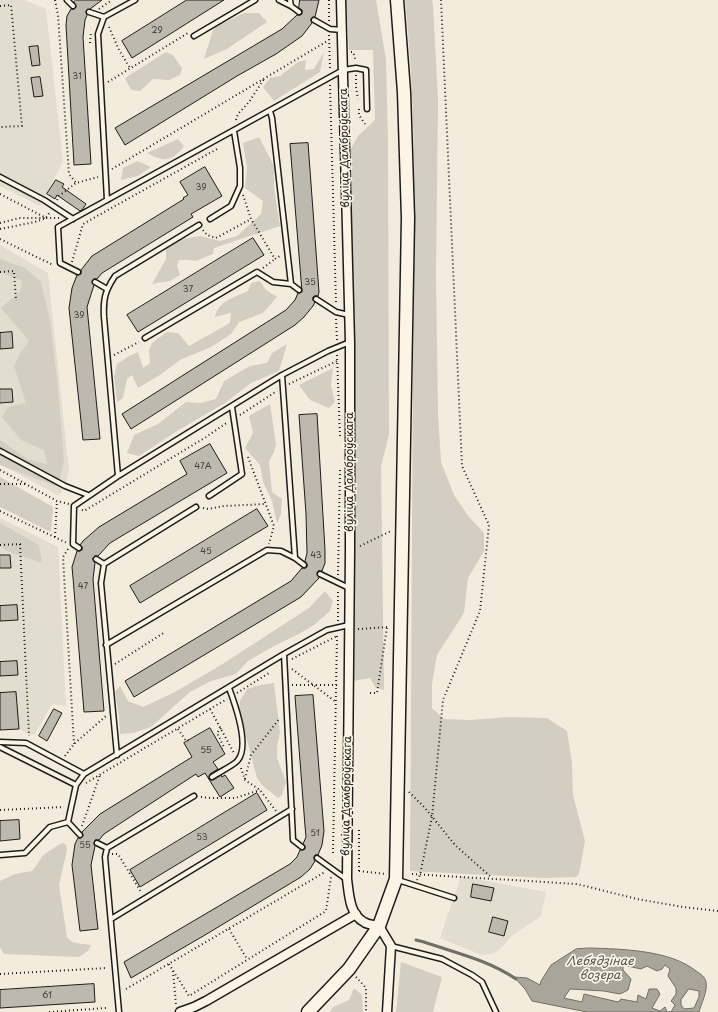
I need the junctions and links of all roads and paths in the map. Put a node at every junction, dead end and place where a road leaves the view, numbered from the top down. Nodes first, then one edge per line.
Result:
1 (56, 0) edge
2 (66, 0) edge
3 (112, 0) edge
4 (134, 0) edge
5 (255, 0) edge
6 (280, 0) edge
7 (290, 0) edge
8 (328, 0) edge
9 (341, 0) edge
10 (397, 0) edge
11 (441, 0) edge
12 (0, 6) edge
13 (73, 6) dead end
14 (291, 6) junction
15 (89, 12) dead end
16 (299, 12) dead end
17 (97, 16) junction
18 (104, 17) junction
19 (314, 20) dead end
20 (330, 29) junction
21 (342, 30) junction
22 (189, 32) dead end
23 (194, 36) dead end
24 (329, 40) junction
25 (90, 50) dead end
26 (342, 51) junction
27 (329, 52) junction
28 (130, 68) junction
29 (356, 68) junction
30 (343, 70) junction
31 (265, 78) junction
32 (330, 78) junction
33 (330, 86) junction
34 (100, 87) junction
35 (324, 89) dead end
36 (367, 109) dead end
37 (270, 110) junction
38 (365, 124) dead end
39 (0, 128) edge
40 (234, 131) junction
41 (235, 139) junction
42 (105, 172) junction
43 (0, 177) edge
44 (76, 183) junction
45 (240, 186) junction
46 (0, 194) edge
47 (107, 200) junction
48 (53, 206) junction
49 (46, 218) junction
50 (73, 219) junction
51 (210, 219) dead end
52 (251, 219) junction
53 (0, 223) edge
54 (83, 224) junction
55 (199, 225) joint
56 (0, 229) edge
57 (0, 239) edge
58 (287, 253) junction
59 (274, 259) junction
60 (60, 263) junction
61 (70, 268) junction
62 (0, 272) edge
63 (78, 272) dead end
64 (257, 272) junction
65 (94, 282) dead end
66 (290, 284) junction
67 (107, 289) junction
68 (299, 290) dead end
69 (316, 299) dead end
70 (16, 301) dead end
71 (336, 312) junction
72 (349, 315) junction
73 (145, 338) joint
74 (350, 342) junction
75 (337, 348) junction
76 (108, 358) junction
77 (282, 375) junction
78 (232, 407) junction
79 (234, 419) junction
80 (340, 437) dead end
81 (238, 449) junction
82 (0, 451) edge
83 (340, 469) dead end
84 (0, 470) edge
85 (118, 476) junction
86 (0, 484) edge
87 (27, 484) junction
88 (88, 496) junction
89 (210, 496) dead end
90 (57, 501) junction
91 (265, 504) junction
92 (74, 506) junction
93 (196, 507) joint
94 (0, 511) edge
95 (391, 531) dead end
96 (54, 538) junction
97 (0, 545) edge
98 (359, 547) dead end
99 (79, 548) dead end
100 (267, 550) junction
101 (295, 558) junction
102 (96, 559) dead end
103 (104, 564) junction
104 (304, 565) dead end
105 (320, 574) dead end
106 (338, 582) junction
107 (349, 588) junction
108 (349, 626) junction
109 (391, 627) dead end
110 (337, 628) junction
111 (387, 628) junction
112 (357, 629) dead end
113 (165, 632) dead end
114 (337, 636) junction
115 (106, 644) junction
116 (284, 654) junction
117 (284, 663) junction
118 (109, 668) junction
119 (285, 685) junction
120 (313, 685) junction
121 (336, 685) junction
122 (340, 685) dead end
123 (229, 688) junction
124 (370, 693) dead end
125 (232, 696) junction
126 (336, 702) junction
127 (210, 709) junction
128 (286, 709) junction
129 (113, 710) junction
130 (221, 728) junction
131 (178, 729) junction
132 (190, 740) dead end
133 (0, 742) edge
134 (26, 743) junction
135 (74, 744) junction
136 (0, 747) edge
137 (222, 748) dead end
138 (117, 755) junction
139 (60, 761) junction
140 (238, 761) junction
141 (84, 774) junction
142 (100, 775) junction
143 (212, 777) dead end
144 (245, 780) junction
145 (76, 785) junction
146 (398, 785) junction
147 (260, 790) junction
148 (194, 796) joint
149 (71, 807) junction
150 (292, 809) junction
151 (0, 810) edge
152 (280, 817) junction
153 (432, 817) junction
154 (68, 822) junction
155 (359, 827) dead end
156 (80, 833) joint
157 (97, 843) dead end
158 (302, 847) dead end
159 (107, 848) junction
160 (333, 853) dead end
161 (106, 854) junction
162 (0, 855) edge
163 (317, 858) dead end
164 (327, 871) dead end
165 (331, 874) dead end
166 (412, 874) dead end
167 (420, 875) junction
168 (392, 876) junction
169 (347, 879) junction
170 (493, 879) junction
171 (413, 885) junction
172 (143, 895) dead end
173 (454, 898) dead end
174 (718, 911) edge
175 (356, 914) junction
176 (111, 919) junction
177 (379, 926) junction
178 (229, 929) junction
179 (391, 946) junction
180 (247, 960) junction
181 (169, 964) junction
182 (115, 968) junction
183 (349, 969) junction
184 (172, 970) junction
185 (0, 974) edge
186 (126, 989) dead end
187 (176, 1004) dead end
188 (106, 1008) dead end
189 (49, 1012) edge
190 (119, 1012) edge
191 (180, 1012) edge
192 (308, 1012) edge
193 (366, 1012) edge
194 (387, 1012) edge
195 (496, 1012) edge

1 - 44 path
2 - 13 lane
3 - 17 path
4 - 18 lane
5 - 23 lane
6 - 14 lane
7 - 14 lane
8 - 20 path
9 - 21 street, вуліца Дамброўскага
10 - 146 main road
11 - 153 path
12 - 39 path
14 - 16 lane
15 - 17 lane
17 - 18 lane
17 - 25 path
18 - 28 path
18 - 34 lane
19 - 20 lane
20 - 21 lane
20 - 24 path
21 - 26 street, вуліца Дамброўскага
22 - 28 path
24 - 27 path
24 - 31 path
26 - 27 path
26 - 29 path
26 - 30 street, вуліца Дамброўскага
27 - 32 path
28 - 34 path
29 - 30 lane
29 - 36 lane
29 - 38 path
30 - 32 lane
30 - 72 street, вуліца Дамброўскага
31 - 40 path
31 - 42 path
32 - 33 path
32 - 37 lane
33 - 35 path
33 - 71 path
34 - 42 lane
37 - 40 lane
37 - 58 lane
40 - 41 lane
40 - 47 lane
41 - 45 lane
41 - 54 path
42 - 44 path
42 - 47 lane
43 - 48 lane
44 - 48 path
45 - 51 lane
45 - 52 path
46 - 49 path
47 - 50 lane
48 - 49 path
48 - 50 lane
49 - 50 path
49 - 53 path
49 - 56 path
50 - 54 path
50 - 60 lane
52 - 55 path
52 - 59 path
54 - 61 path
55 - 67 lane
57 - 60 path
58 - 59 path
58 - 66 lane
59 - 64 path
60 - 61 lane
61 - 63 lane
62 - 70 path
64 - 66 lane
64 - 73 lane
65 - 67 lane
66 - 68 lane
67 - 76 lane
69 - 71 lane
71 - 72 lane
71 - 75 path
72 - 74 street, вуліца Дамброўскага
73 - 76 path
74 - 75 lane
74 - 107 street, вуліца Дамброўскага
75 - 77 lane
75 - 80 path
76 - 85 lane
77 - 78 lane
77 - 101 lane
78 - 79 lane
78 - 85 lane
79 - 81 lane
79 - 92 path
81 - 89 lane
81 - 91 path
82 - 88 lane
83 - 106 path
84 - 87 path
85 - 88 lane
86 - 87 path
87 - 90 path
88 - 92 lane
90 - 92 path
90 - 96 path
91 - 93 path
91 - 100 path
92 - 99 lane
93 - 103 lane
94 - 96 path
95 - 98 path
96 - 135 path
97 - 134 path
100 - 101 lane
100 - 115 lane
101 - 104 lane
102 - 103 lane
103 - 115 lane
105 - 106 lane
106 - 107 lane
106 - 110 path
107 - 108 street, вуліца Дамброўскага
108 - 110 lane
108 - 169 street, вуліца Дамброўскага
109 - 111 path
110 - 114 path
110 - 116 lane
111 - 112 path
111 - 124 path
113 - 118 path
114 - 117 path
114 - 121 path
115 - 118 lane
116 - 117 lane
116 - 123 lane
117 - 119 lane
117 - 120 path
117 - 125 path
118 - 129 lane
119 - 120 path
119 - 128 lane
120 - 121 path
120 - 126 path
121 - 122 path
121 - 126 path
123 - 125 lane
123 - 138 lane
125 - 127 path
125 - 140 lane
126 - 160 path
127 - 130 path
127 - 131 path
128 - 144 path
128 - 150 lane
129 - 135 path
129 - 138 lane
130 - 137 path
130 - 140 path
131 - 132 path
131 - 142 path
133 - 134 lane
134 - 139 lane
135 - 139 path
136 - 145 lane
138 - 141 lane
139 - 141 lane
140 - 143 lane
140 - 144 path
141 - 145 lane
142 - 145 path
142 - 156 path
144 - 147 path
145 - 149 lane
146 - 153 path
146 - 168 main road
147 - 148 path
147 - 152 path
148 - 159 lane
149 - 151 path
149 - 154 lane
150 - 152 lane
150 - 158 lane
152 - 176 lane
153 - 167 path
153 - 170 path
154 - 156 lane
154 - 162 lane
155 - 168 path
157 - 159 lane
159 - 161 lane
161 - 172 path
161 - 176 lane
163 - 169 lane
164 - 178 path
165 - 180 path
166 - 167 path
167 - 170 path
167 - 171 path
168 - 171 lane
168 - 177 main road
169 - 175 street, вуліца Дамброўскага
170 - 174 path
171 - 173 lane
175 - 177 street
175 - 191 street
176 - 182 lane
177 - 179 street
177 - 183 main road
178 - 180 path
178 - 181 path
179 - 194 street
179 - 195 lane
180 - 184 path
181 - 184 path
181 - 186 path
182 - 185 path
182 - 190 lane
183 - 192 main road
183 - 193 path
184 - 187 path
188 - 189 path

